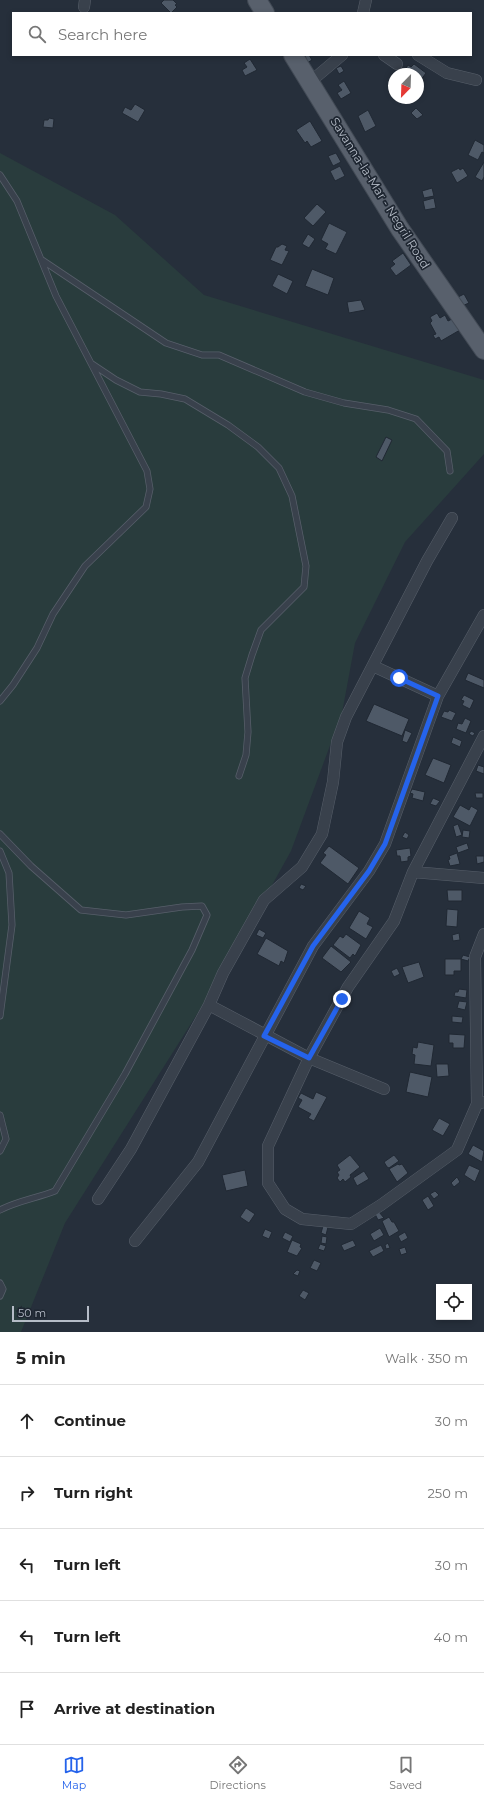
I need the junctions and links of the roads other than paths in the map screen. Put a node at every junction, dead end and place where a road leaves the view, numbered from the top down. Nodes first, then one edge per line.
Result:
1 (257, 0) edge
2 (366, 0) edge
3 (264, 12) edge
4 (363, 12) edge
5 (294, 56) edge
6 (341, 56) edge
7 (385, 56) edge
8 (420, 56) edge
9 (397, 64) dead end
10 (476, 80) dead end
11 (310, 82) junction
12 (0, 175) edge
13 (42, 260) junction
14 (484, 350) edge
15 (91, 363) junction
16 (450, 471) dead end
17 (452, 518) dead end
18 (484, 616) edge
19 (373, 666) junction
20 (438, 696) junction
21 (0, 701) edge
22 (484, 736) edge
23 (239, 776) dead end
24 (0, 834) edge
25 (0, 850) edge
26 (414, 872) junction
27 (484, 878) edge
28 (484, 934) edge
29 (209, 1005) junction
30 (0, 1016) edge
31 (264, 1036) junction
32 (309, 1058) junction
33 (384, 1089) dead end
34 (480, 1103) edge
35 (0, 1116) edge
36 (0, 1130) edge
37 (6, 1139) junction
38 (0, 1150) edge
39 (98, 1200) dead end
40 (0, 1210) edge
41 (135, 1241) dead end
42 (0, 1283) edge
43 (0, 1296) edge

1 - 3 main road
2 - 4 street
5 - 11 main road, Savanna-la-Mar - Negril Road
6 - 11 street
7 - 9 street
8 - 10 street
11 - 14 main road, Savanna-la-Mar - Negril Road
12 - 13 lane
13 - 15 lane
13 - 16 lane
15 - 21 lane
15 - 23 lane
17 - 19 street
18 - 20 street
19 - 20 street
19 - 29 street
20 - 31 street
22 - 26 street
24 - 40 lane
25 - 30 lane
26 - 27 street
26 - 32 street
28 - 34 street
29 - 31 street
29 - 39 street
31 - 32 street
31 - 41 street
32 - 33 street
32 - 34 street
35 - 37 lane
36 - 37 lane
37 - 38 lane
42 - 43 lane

